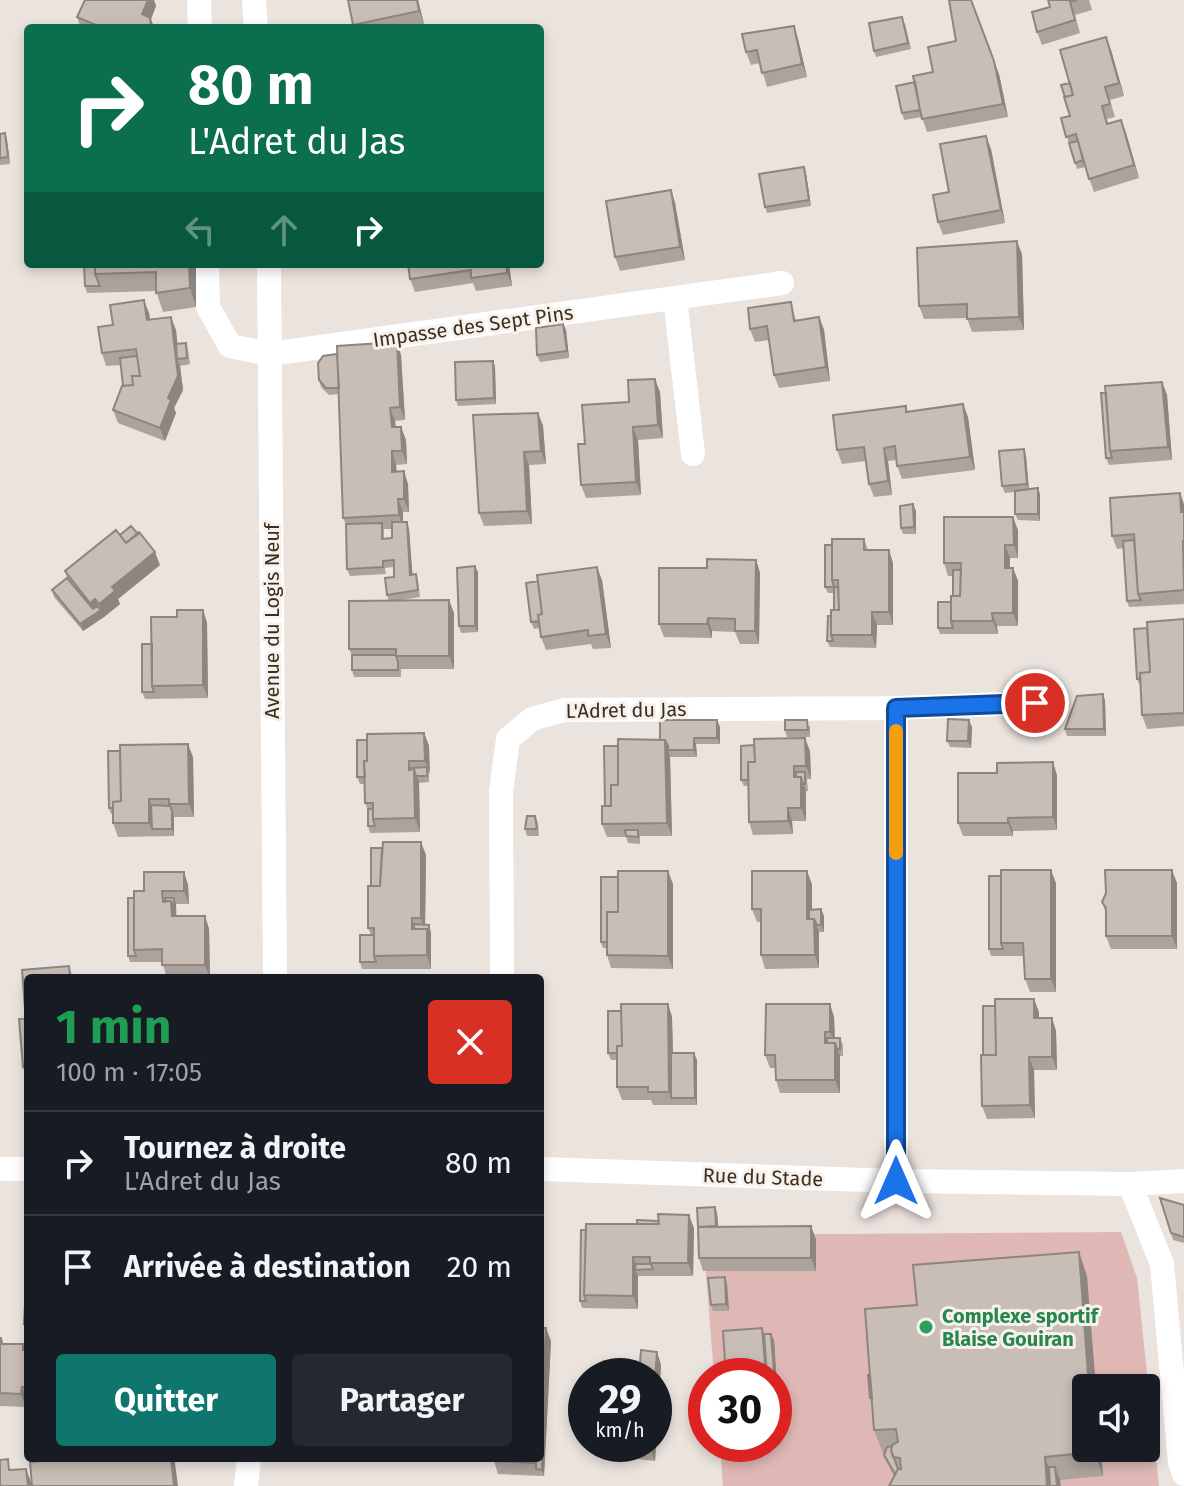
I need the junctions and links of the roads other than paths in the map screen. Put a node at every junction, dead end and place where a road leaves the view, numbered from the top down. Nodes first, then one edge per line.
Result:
1 (199, 0) edge
2 (254, 0) edge
3 (200, 24) edge
4 (256, 24) edge
5 (207, 268) edge
6 (269, 268) edge
7 (782, 283) dead end
8 (675, 298) junction
9 (270, 354) junction
10 (693, 454) dead end
11 (1035, 703) dead end
12 (896, 708) junction
13 (275, 974) edge
14 (502, 974) edge
15 (0, 1169) edge
16 (24, 1169) edge
17 (544, 1169) edge
18 (896, 1181) junction
19 (1184, 1181) edge
20 (1130, 1184) junction
21 (249, 1462) edge
22 (1184, 1474) edge
23 (246, 1486) edge

1 - 3 street
2 - 4 street
5 - 9 street, Impasse des Sept Pins
6 - 9 street, Avenue du Logis Neuf
7 - 8 street, Impasse des Sept Pins
8 - 9 street, Impasse des Sept Pins
8 - 10 street
9 - 13 street, Avenue du Logis Neuf
11 - 12 street, L'Adret du Jas
12 - 14 street, L'Adret du Jas
12 - 18 street
15 - 16 street
17 - 18 street, Rue du Stade
18 - 20 street, Rue du Stade
19 - 20 street, Rue du Stade
20 - 22 street
21 - 23 street

